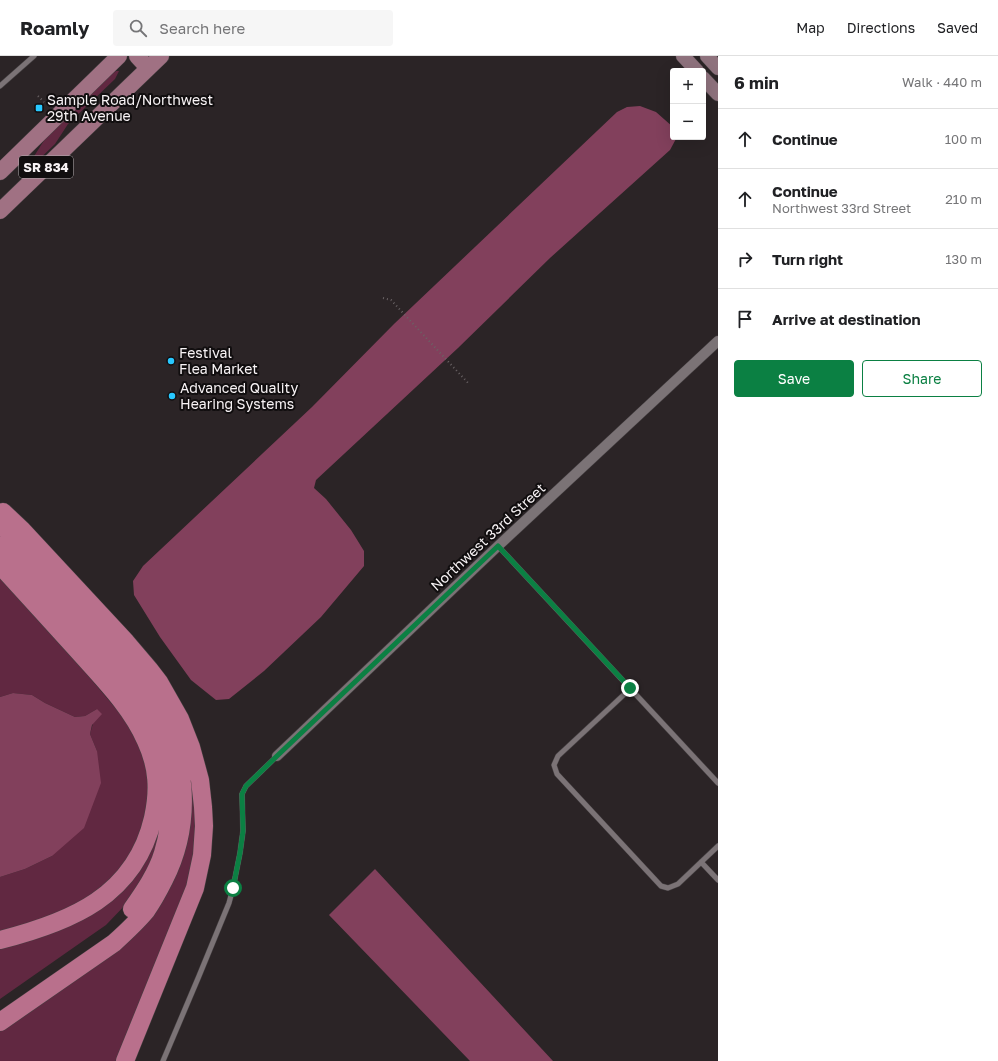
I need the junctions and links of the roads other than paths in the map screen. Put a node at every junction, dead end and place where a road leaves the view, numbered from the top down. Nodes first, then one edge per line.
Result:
1 (34, 56) edge
2 (119, 56) edge
3 (137, 56) edge
4 (161, 56) edge
5 (683, 56) edge
6 (707, 56) edge
7 (148, 68) junction
8 (694, 68) edge
9 (718, 68) edge
10 (706, 81) edge
11 (0, 86) edge
12 (718, 94) edge
13 (0, 172) edge
14 (0, 210) edge
15 (718, 340) edge
16 (0, 509) edge
17 (0, 521) edge
18 (0, 546) edge
19 (498, 546) junction
20 (0, 565) edge
21 (630, 688) junction
22 (277, 756) joint
23 (718, 783) edge
24 (718, 846) edge
25 (700, 864) junction
26 (718, 880) edge
27 (0, 940) edge
28 (0, 1007) edge
29 (0, 1022) edge
30 (126, 1061) edge
31 (163, 1061) edge

1 - 11 lane
2 - 13 main road, SR 834
3 - 7 main road
4 - 7 main road, SR 834
5 - 8 street
6 - 9 street
7 - 14 main road, SR 834
10 - 12 street
15 - 19 street, Northwest 33rd Street
16 - 30 highway
17 - 29 highway
18 - 28 highway
19 - 21 lane
19 - 22 street, Northwest 33rd Street
20 - 27 highway
21 - 23 lane
21 - 25 lane
22 - 31 lane
24 - 25 lane
25 - 26 lane

